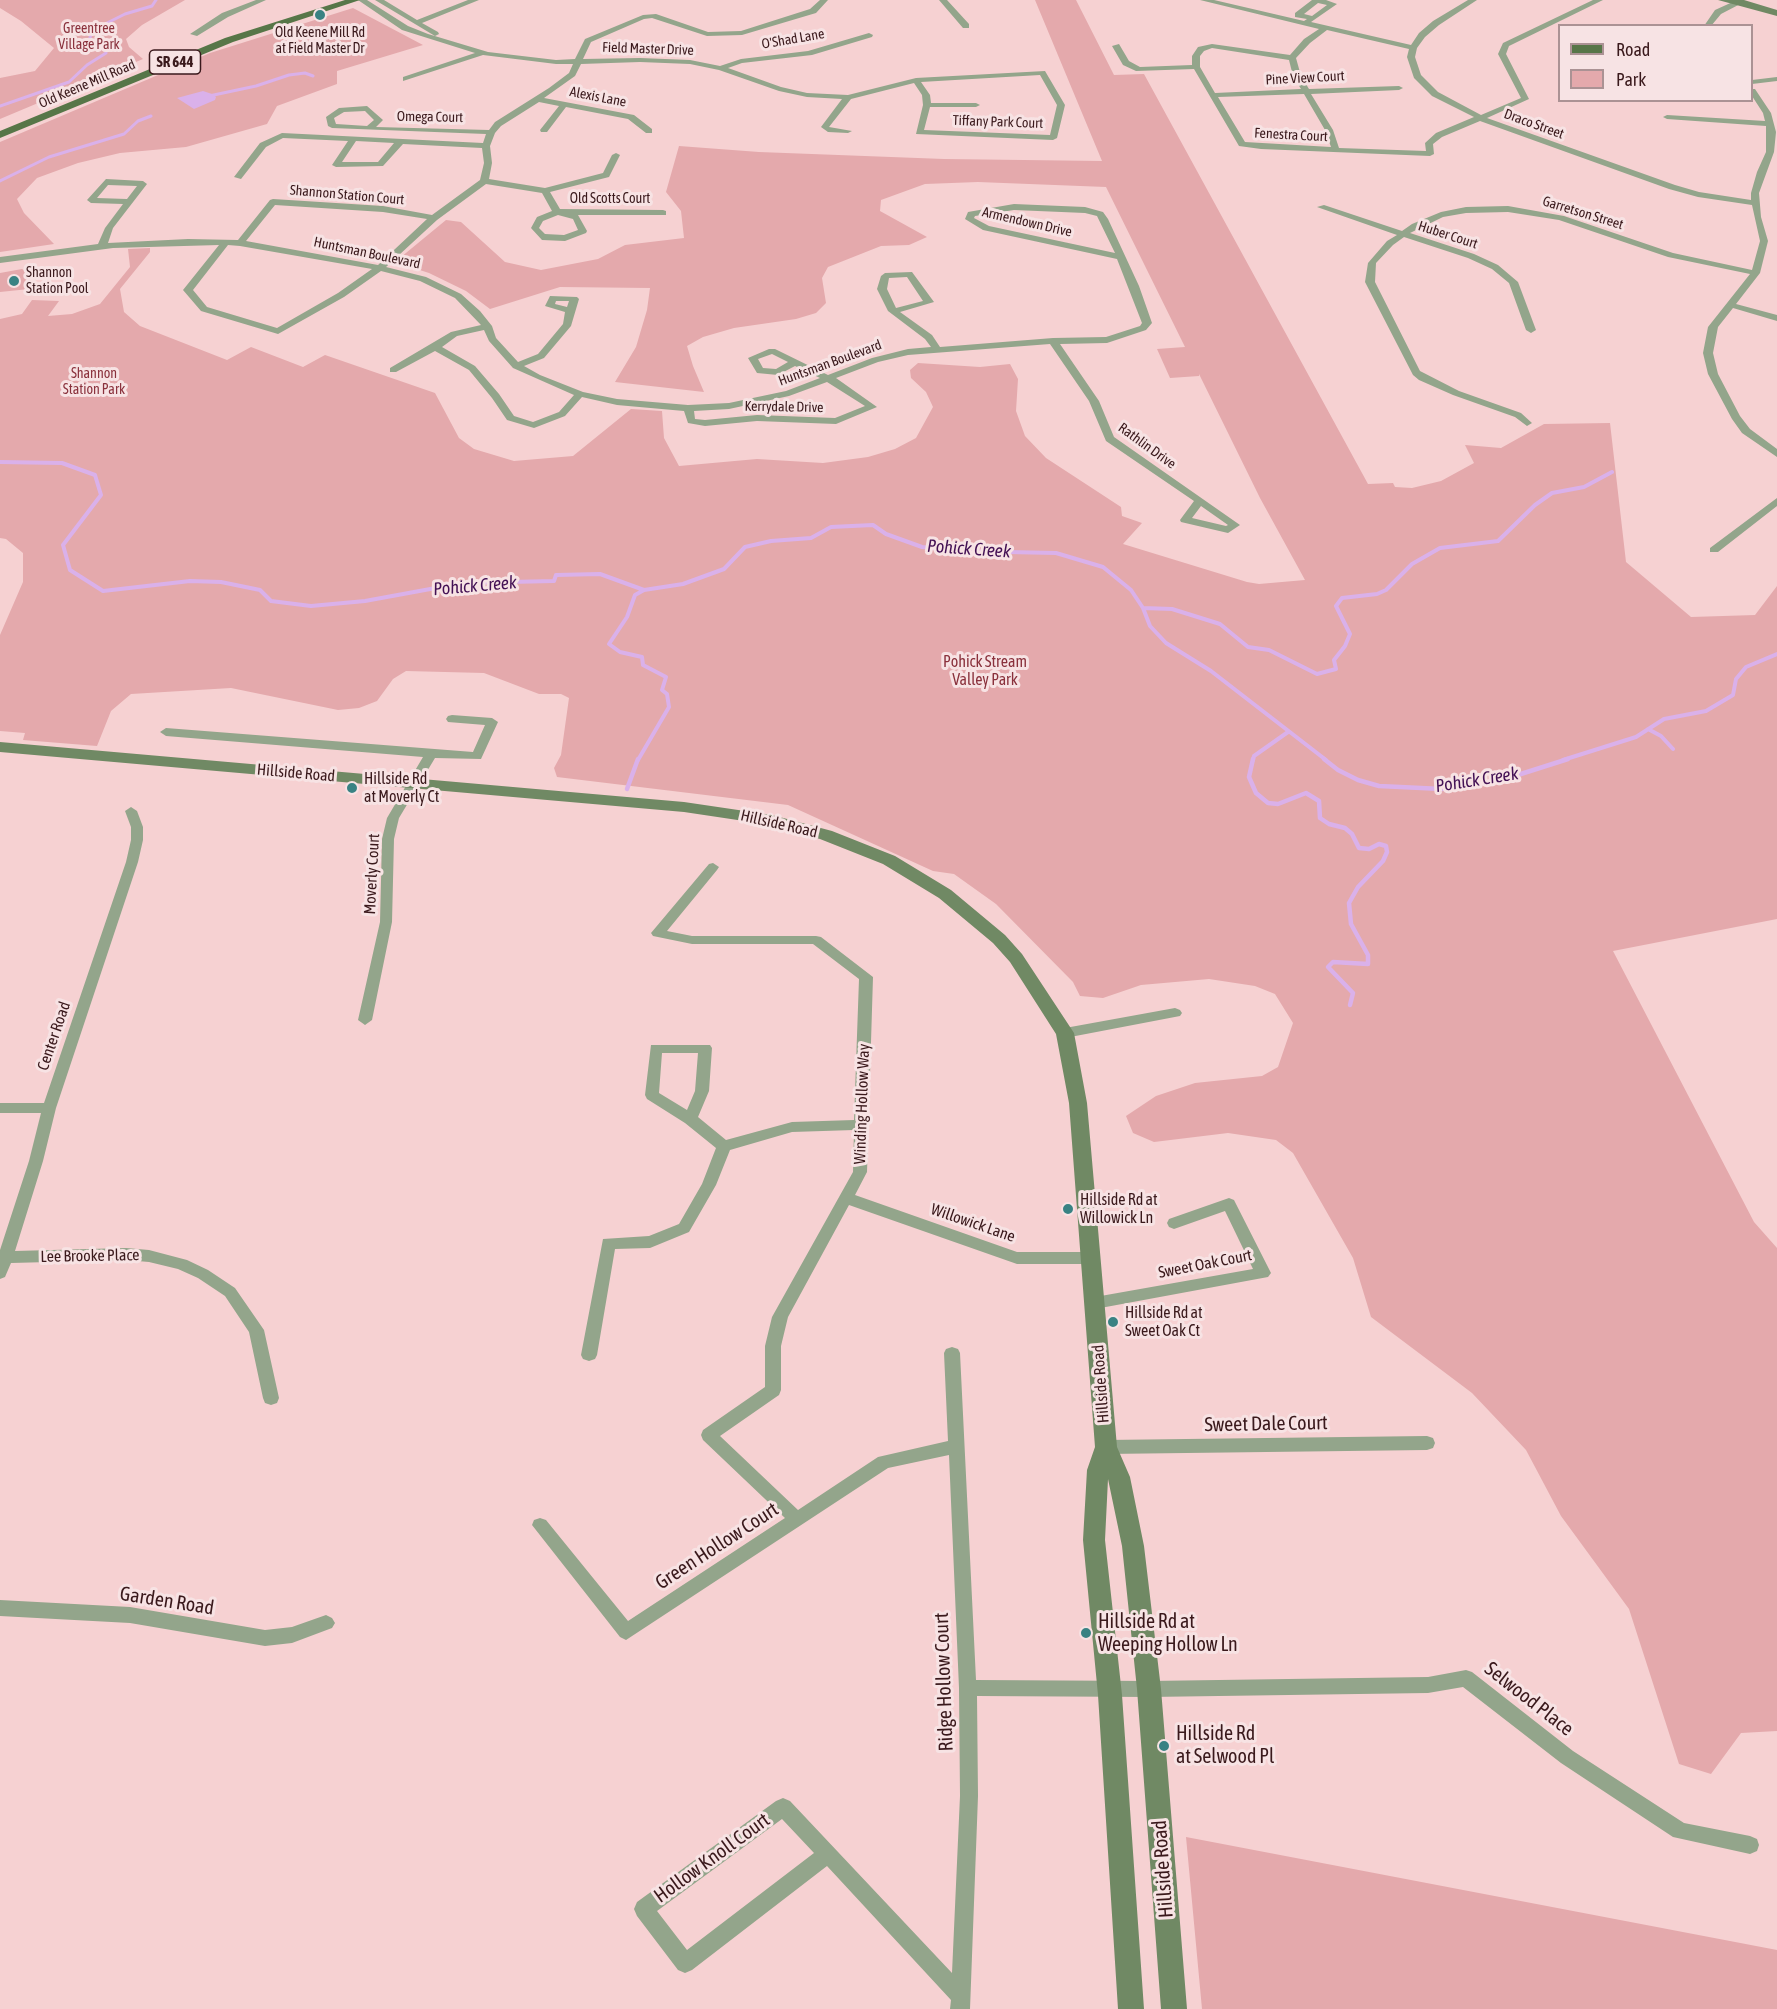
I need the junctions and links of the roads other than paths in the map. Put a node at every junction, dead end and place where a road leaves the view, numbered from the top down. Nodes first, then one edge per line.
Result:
1 (262, 0) edge
2 (330, 0) edge
3 (355, 0) edge
4 (362, 0) edge
5 (379, 0) edge
6 (476, 0) edge
7 (824, 0) edge
8 (943, 0) edge
9 (1204, 0) edge
10 (1473, 0) edge
11 (1599, 0) edge
12 (1723, 0) edge
13 (1739, 1) edge
14 (1777, 13) edge
15 (1313, 18) dead end
16 (417, 22) junction
17 (1304, 24) junction
18 (1709, 24) edge
19 (966, 27) dead end
20 (1325, 28) junction
21 (194, 34) dead end
22 (869, 35) dead end
23 (444, 41) junction
24 (1116, 46) dead end
25 (1413, 48) junction
26 (482, 53) junction
27 (1292, 58) junction
28 (577, 61) junction
29 (1196, 67) junction
30 (721, 68) junction
31 (406, 79) dead end
32 (1777, 79) edge
33 (916, 80) junction
34 (1753, 82) edge
35 (1399, 88) dead end
36 (1305, 91) junction
37 (1753, 92) edge
38 (1212, 95) junction
39 (848, 97) junction
40 (536, 99) junction
41 (564, 104) junction
42 (927, 105) junction
43 (976, 105) dead end
44 (1667, 117) dead end
45 (1481, 118) junction
46 (1771, 124) junction
47 (0, 126) edge
48 (369, 129) junction
49 (544, 130) dead end
50 (649, 131) dead end
51 (848, 131) dead end
52 (491, 132) junction
53 (0, 135) edge
54 (354, 138) junction
55 (401, 141) junction
56 (486, 146) junction
57 (1336, 151) junction
58 (616, 155) dead end
59 (238, 177) dead end
60 (484, 181) junction
61 (545, 192) junction
62 (129, 202) junction
63 (1756, 203) junction
64 (1321, 207) dead end
65 (556, 212) junction
66 (663, 213) dead end
67 (434, 218) junction
68 (1403, 234) junction
69 (1764, 241) junction
70 (1777, 242) edge
71 (225, 243) junction
72 (240, 243) junction
73 (102, 246) junction
74 (1121, 257) junction
75 (0, 260) edge
76 (380, 268) junction
77 (1756, 273) junction
78 (1731, 305) junction
79 (570, 310) dead end
80 (894, 311) junction
81 (1777, 318) edge
82 (487, 326) junction
83 (1531, 330) dead end
84 (1107, 340) joint
85 (1053, 341) junction
86 (435, 347) junction
87 (936, 348) junction
88 (793, 363) dead end
89 (516, 366) junction
90 (393, 370) dead end
91 (830, 380) junction
92 (580, 394) junction
93 (688, 408) junction
94 (1527, 423) dead end
95 (1777, 454) edge
96 (1200, 500) dead end
97 (1777, 501) edge
98 (1714, 550) dead end
99 (452, 719) dead end
100 (166, 732) dead end
101 (0, 747) edge
102 (431, 754) junction
103 (413, 784) junction
104 (132, 811) dead end
105 (713, 867) dead end
106 (1175, 1013) dead end
107 (365, 1020) dead end
108 (1065, 1033) junction
109 (0, 1108) edge
110 (49, 1108) junction
111 (690, 1119) junction
112 (862, 1125) junction
113 (724, 1146) junction
114 (847, 1198) junction
115 (1174, 1223) dead end
116 (5, 1257) junction
117 (1091, 1258) junction
118 (0, 1273) edge
119 (1095, 1303) junction
120 (952, 1353) dead end
121 (589, 1355) dead end
122 (271, 1398) dead end
123 (1427, 1443) dead end
124 (957, 1446) junction
125 (1106, 1447) junction
126 (797, 1518) junction
127 (540, 1525) dead end
128 (0, 1608) edge
129 (326, 1623) dead end
130 (968, 1688) junction
131 (1109, 1688) junction
132 (1149, 1689) junction
133 (1750, 1845) dead end
134 (828, 1854) junction
135 (960, 2003) edge
136 (1131, 2009) edge
137 (1174, 2009) edge

1 - 21 street
2 - 47 main road, Old Keene Mill Road / SR 644
3 - 53 main road, Old Keene Mill Road / SR 644
4 - 23 street, Field Master Drive
5 - 16 street, Field Master Drive
6 - 16 street
7 - 28 street
8 - 19 street
9 - 17 street
10 - 25 street
11 - 45 street
12 - 13 street
13 - 14 street
13 - 18 street
15 - 17 street
16 - 23 street, Field Master Drive
17 - 20 street
20 - 25 street
20 - 27 street
22 - 30 street, O'Shad Lane
23 - 26 street, Field Master Drive
24 - 29 street
25 - 45 street, Draco Street
26 - 28 street, Field Master Drive
26 - 31 street
27 - 29 street
27 - 36 street
28 - 30 street, Field Master Drive
28 - 40 street
29 - 38 street, Fenestra Court
30 - 39 street, Field Master Drive
32 - 34 street
33 - 39 street, Tiffany Park Court
33 - 42 street
33 - 42 street, Tiffany Park Court
35 - 36 street, Pine View Court
36 - 38 street, Pine View Court
36 - 57 street
37 - 46 street
38 - 57 street, Fenestra Court
39 - 51 street
40 - 41 street, Alexis Lane
40 - 52 street
41 - 49 street
41 - 50 street, Alexis Lane
42 - 43 street, Tiffany Park Court
44 - 46 street
45 - 57 street, Fenestra Court
45 - 63 street, Draco Street
46 - 63 street
48 - 48 street, Omega Court
48 - 52 street, Omega Court
52 - 56 street
54 - 55 street
54 - 55 street
54 - 59 street
55 - 56 street
56 - 60 street
58 - 61 street, Old Scotts Court
60 - 61 street, Old Scotts Court
60 - 67 street
61 - 65 street, Old Scotts Court
62 - 62 street
62 - 73 street
63 - 69 street
64 - 68 street, Huber Court
65 - 65 street, Old Scotts Court
65 - 66 street, Old Scotts Court
67 - 72 street, Shannon Station Court
67 - 76 street
68 - 77 street, Garretson Street
68 - 83 street, Huber Court
68 - 94 street, Garretson Street
69 - 70 street
69 - 77 street
71 - 72 street, Huntsman Boulevard
71 - 73 street, Huntsman Boulevard
71 - 76 street
72 - 76 street, Huntsman Boulevard
73 - 75 street, Huntsman Boulevard
74 - 74 street, Armendown Drive
74 - 84 street, Armendown Drive
76 - 82 street, Huntsman Boulevard
77 - 78 street
78 - 81 street
78 - 95 street
79 - 89 street
80 - 80 street
80 - 87 street
82 - 86 street
82 - 89 street, Huntsman Boulevard
84 - 85 street, Huntsman Boulevard
85 - 87 street, Huntsman Boulevard
85 - 96 street, Rathlin Drive
86 - 90 street
86 - 92 street
87 - 91 street, Huntsman Boulevard
88 - 91 street
89 - 92 street, Huntsman Boulevard
91 - 93 street, Huntsman Boulevard
91 - 93 street, Kerrydale Drive
92 - 93 street, Huntsman Boulevard
97 - 98 street
99 - 102 street
100 - 102 street
101 - 103 street, Hillside Road
102 - 103 street, Moverly Court
103 - 107 street, Moverly Court
103 - 108 street, Hillside Road
104 - 110 street, Center Road
105 - 112 street, Winding Hollow Way
106 - 108 street
108 - 117 street, Hillside Road
109 - 110 street
110 - 116 street, Center Road
111 - 111 street
111 - 113 street
112 - 113 street
112 - 114 street, Winding Hollow Way
113 - 121 street
114 - 117 street, Willowick Lane
114 - 126 street, Winding Hollow Way
115 - 119 street, Sweet Oak Court
116 - 118 street, Center Road
116 - 122 street, Lee Brooke Place
117 - 119 street, Hillside Road
119 - 125 street, Hillside Road
120 - 124 street, Ridge Hollow Court
123 - 125 street, Sweet Dale Court
124 - 126 street, Green Hollow Court
124 - 130 street, Ridge Hollow Court
125 - 131 street, Hillside Road
125 - 132 street, Hillside Road
126 - 127 street, Green Hollow Court
128 - 129 street, Garden Road
130 - 131 street, Selwood Place
130 - 135 street, Ridge Hollow Court
131 - 132 street, Selwood Place
131 - 136 street, Hillside Road
132 - 133 street, Selwood Place
132 - 137 street, Hillside Road
134 - 134 street, Hollow Knoll Court
134 - 135 street, Hollow Knoll Court

